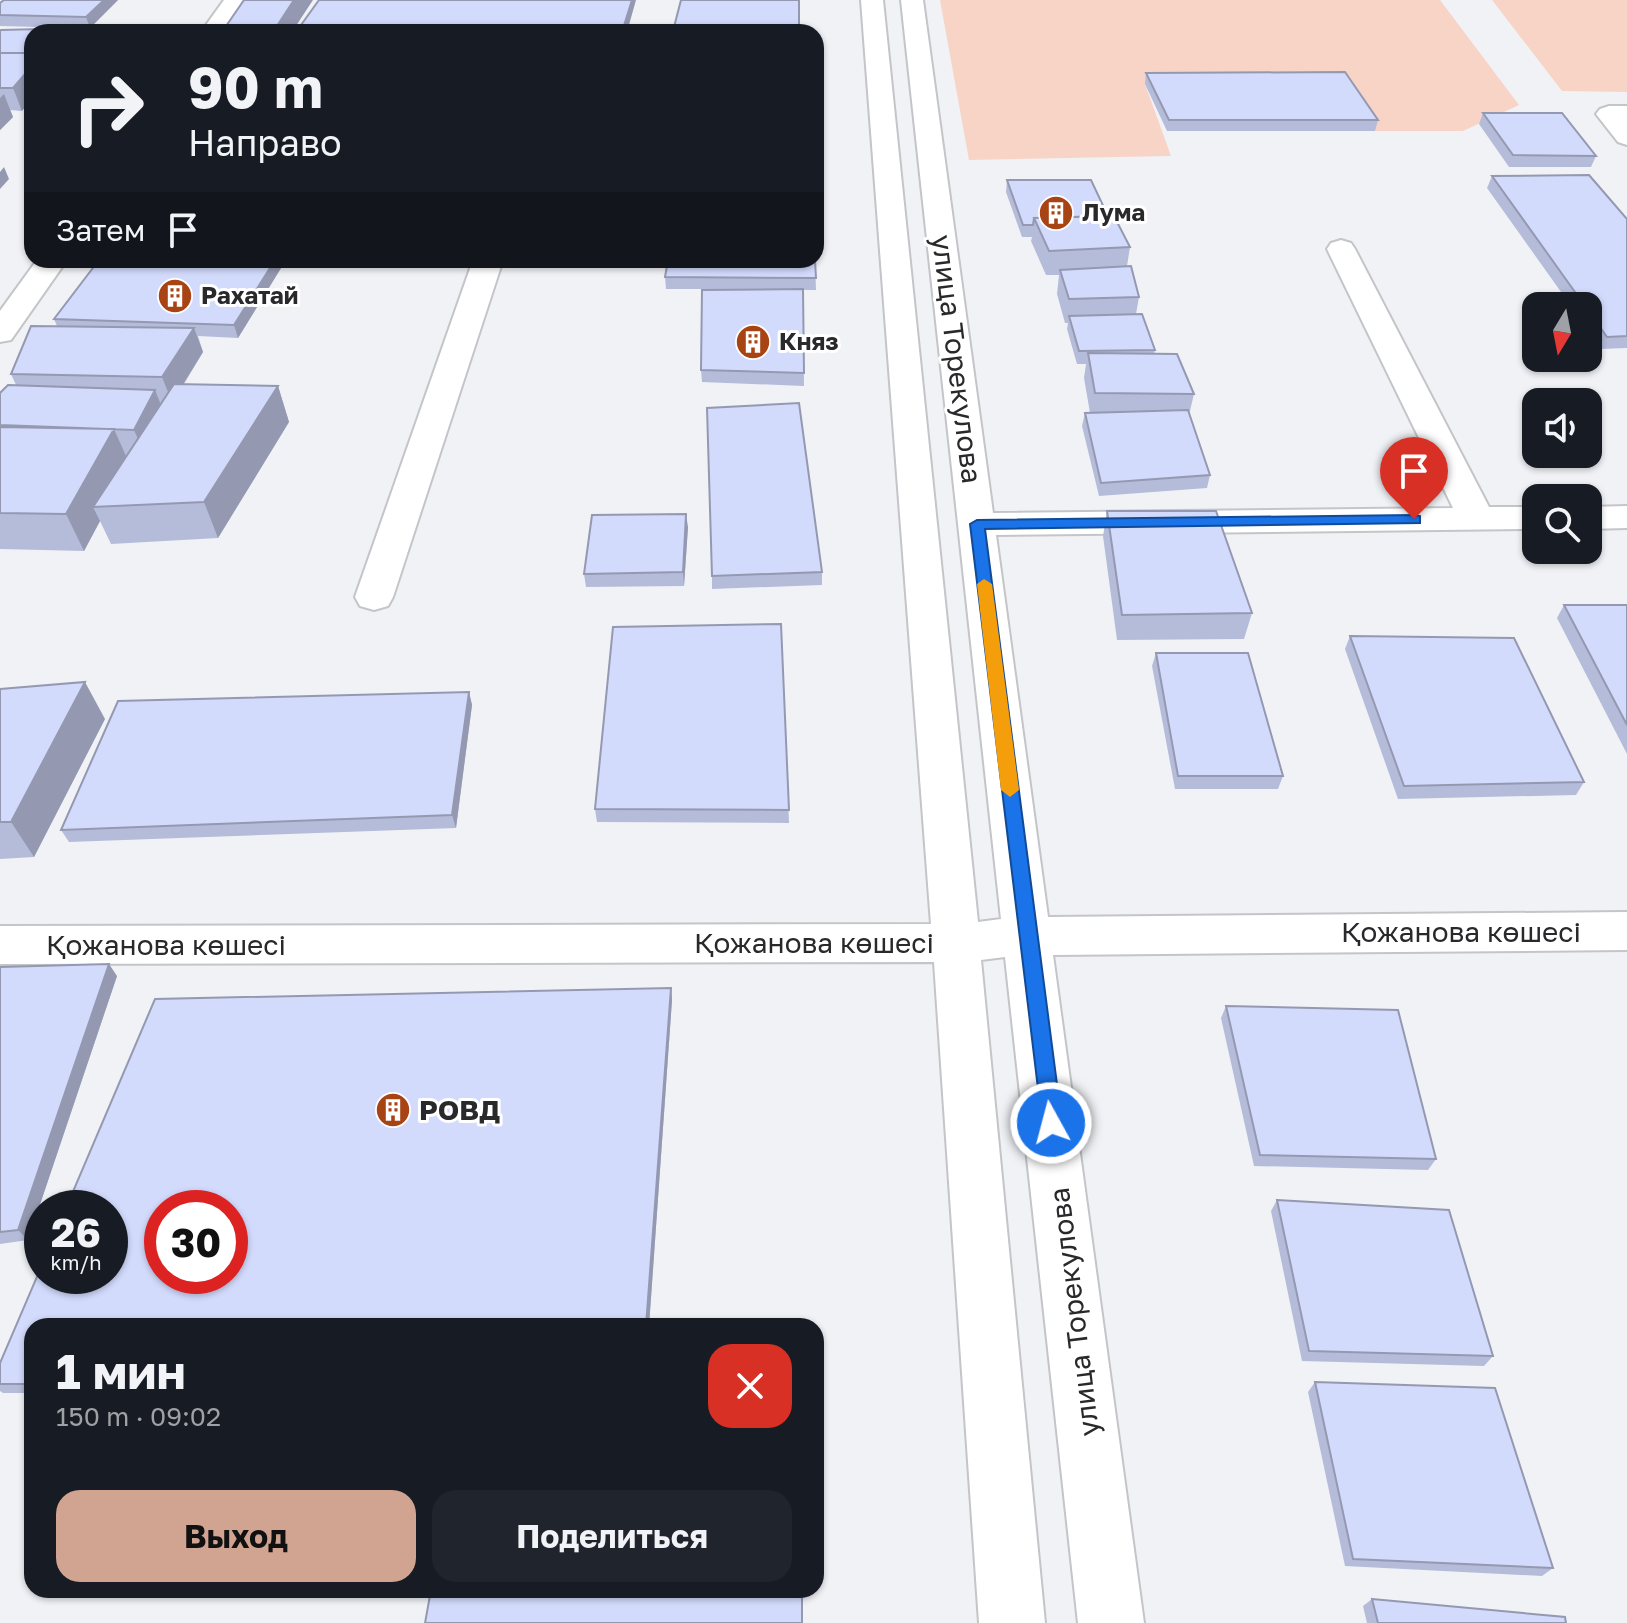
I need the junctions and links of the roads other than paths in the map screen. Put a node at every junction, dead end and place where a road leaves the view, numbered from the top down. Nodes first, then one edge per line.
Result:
1 (235, 0) edge
2 (872, 0) edge
3 (912, 0) edge
4 (218, 24) edge
5 (1627, 114) edge
6 (1627, 137) edge
7 (1341, 249) dead end
8 (46, 268) edge
9 (485, 268) edge
10 (0, 333) edge
11 (1627, 517) edge
12 (1522, 518) edge
13 (1602, 518) edge
14 (1477, 519) junction
15 (977, 524) junction
16 (374, 597) dead end
17 (1627, 931) edge
18 (1028, 936) junction
19 (956, 943) junction
20 (0, 945) edge
21 (1012, 1623) edge
22 (1111, 1623) edge

1 - 4 street
2 - 19 street, улица Торекулова
3 - 15 street, улица Торекулова
5 - 6 street
7 - 14 street
8 - 10 street
9 - 16 street
11 - 13 street
12 - 14 street
14 - 15 street
15 - 18 street, улица Торекулова
17 - 18 street, Қожанова көшесі
18 - 19 street, Қожанова көшесі
18 - 22 street, улица Торекулова
19 - 20 street, Қожанова көшесі
19 - 21 street, улица Торекулова

